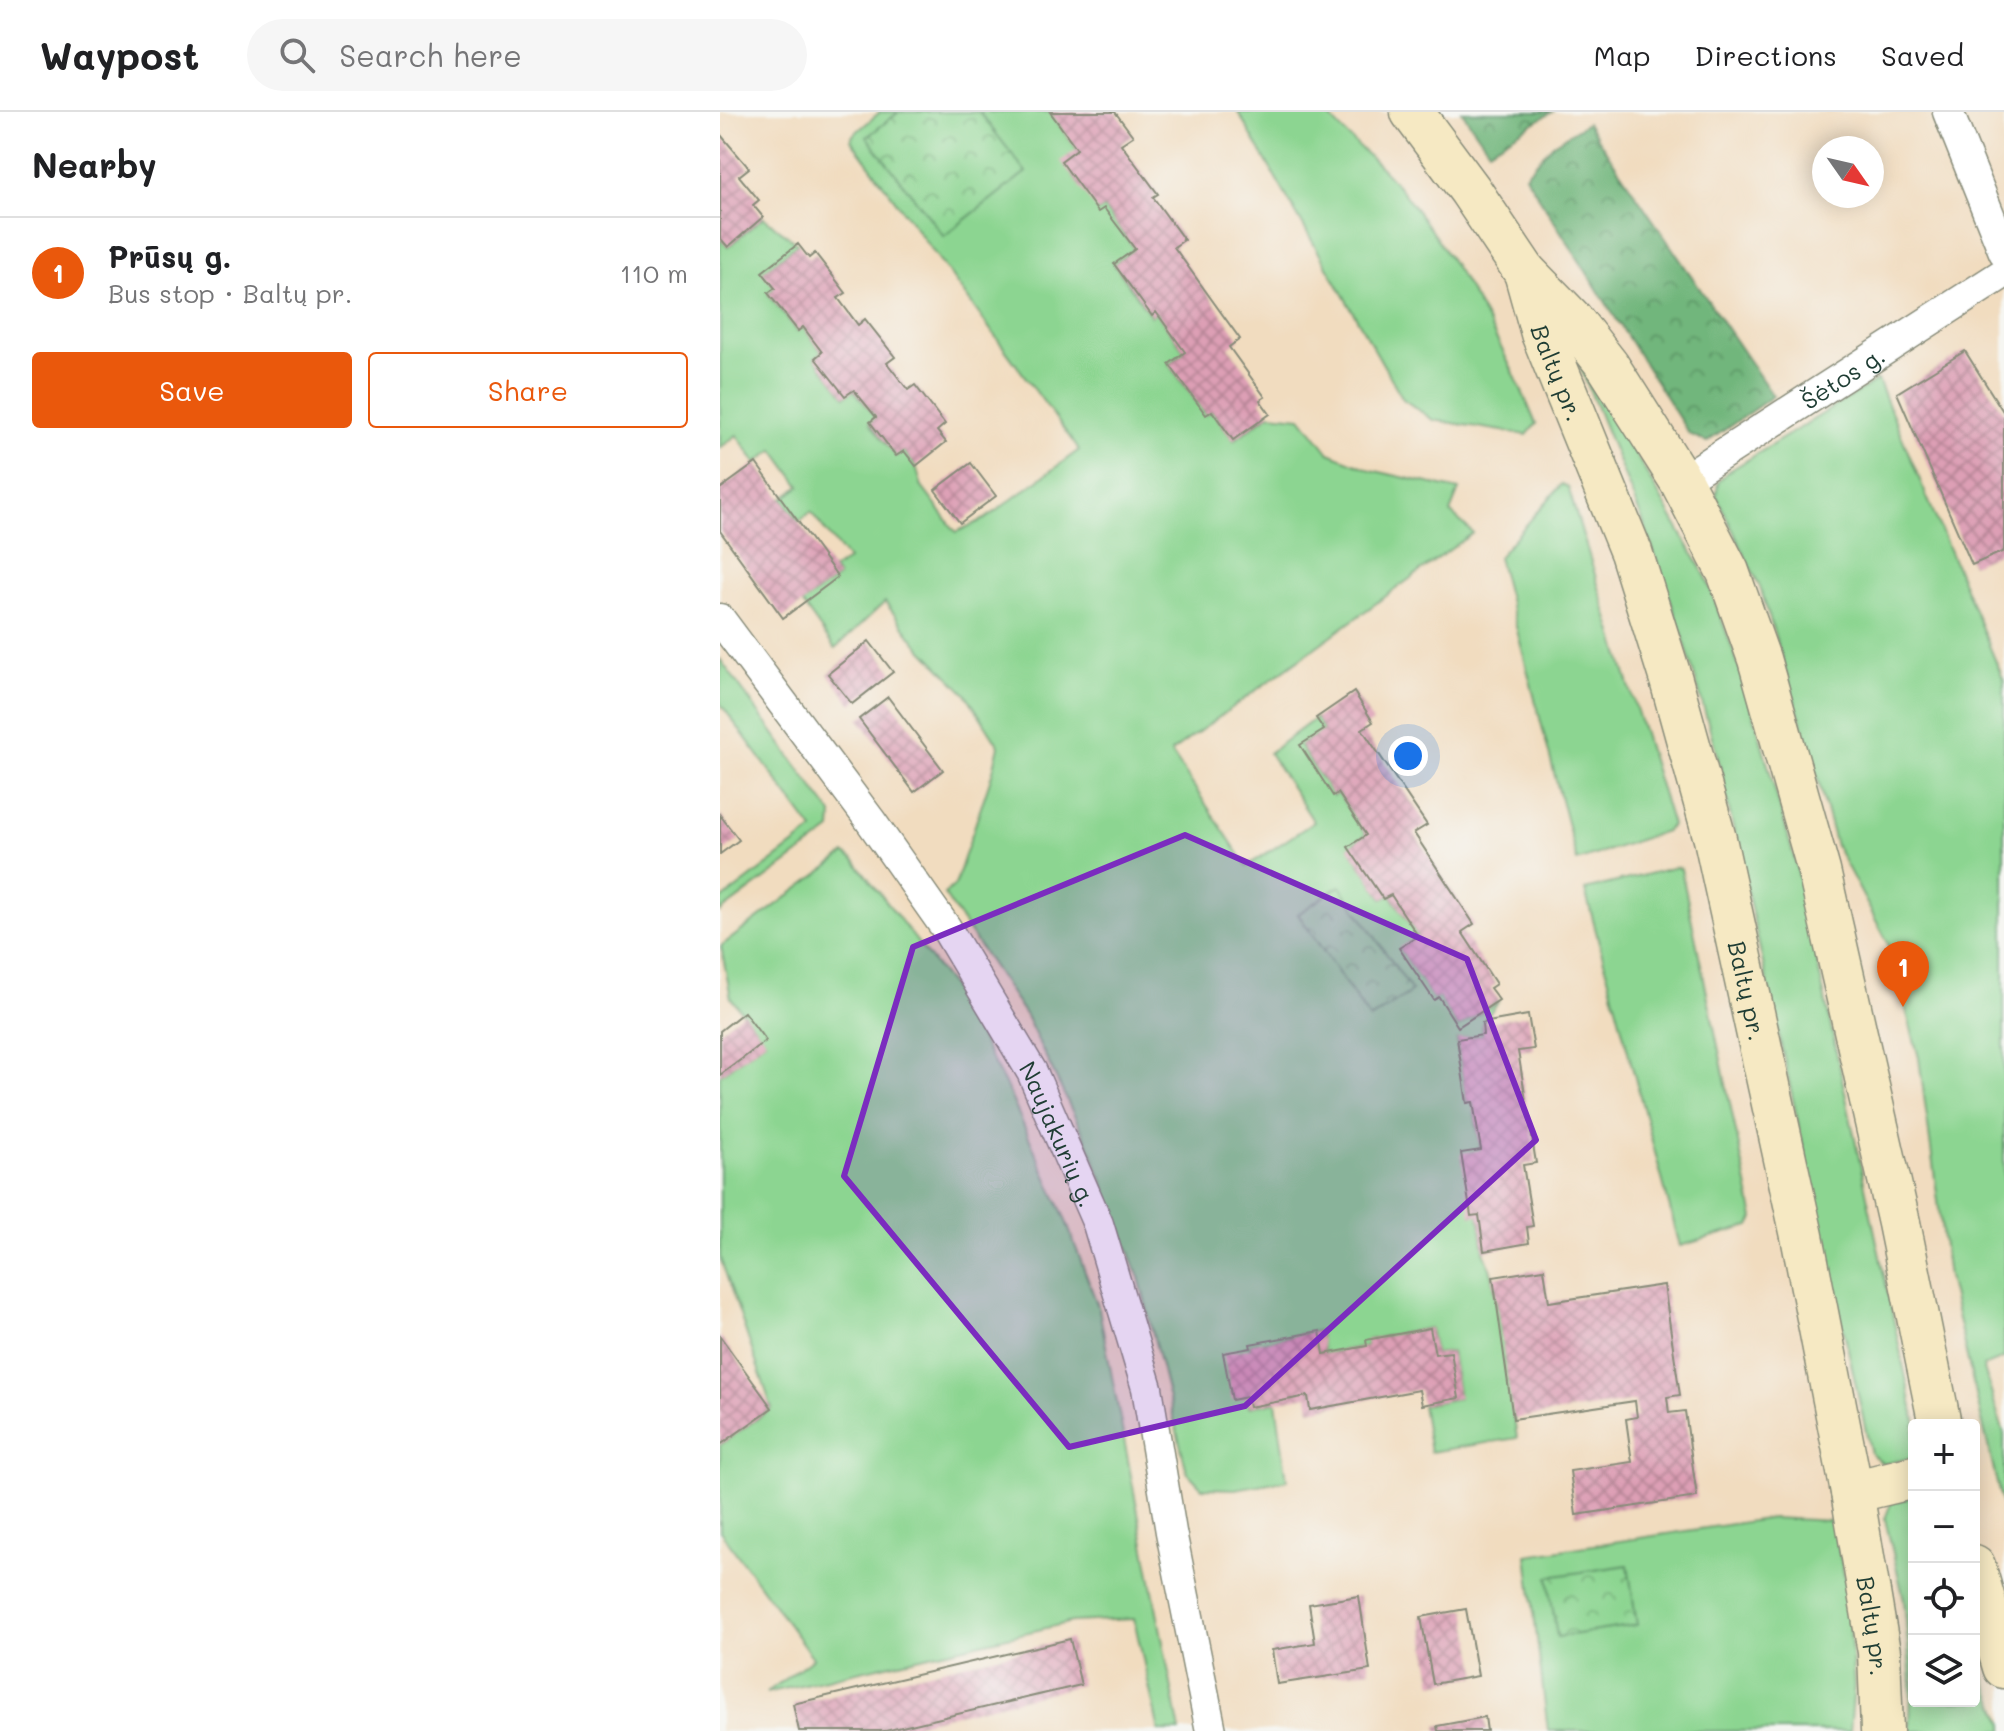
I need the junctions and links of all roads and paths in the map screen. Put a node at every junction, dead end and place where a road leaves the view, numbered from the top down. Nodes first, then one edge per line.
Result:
1 (1412, 112) edge
2 (1948, 112) edge
3 (2004, 252) edge
4 (1525, 272) junction
5 (2004, 273) edge
6 (1681, 481) junction
7 (720, 619) edge
8 (1939, 1419) edge
9 (1908, 1478) edge
10 (1852, 1492) junction
11 (1988, 1589) edge
12 (2004, 1667) edge
13 (1211, 1731) edge
14 (1882, 1731) edge

1 - 4 street, Baltų pr.
2 - 3 street
4 - 6 street, Baltų pr.
4 - 10 street, Baltų pr.
5 - 6 street, Šėtos g.
6 - 8 street, Baltų pr.
7 - 13 street, Naujakurių g.
9 - 10 street
10 - 14 street, Baltų pr.
11 - 12 street

